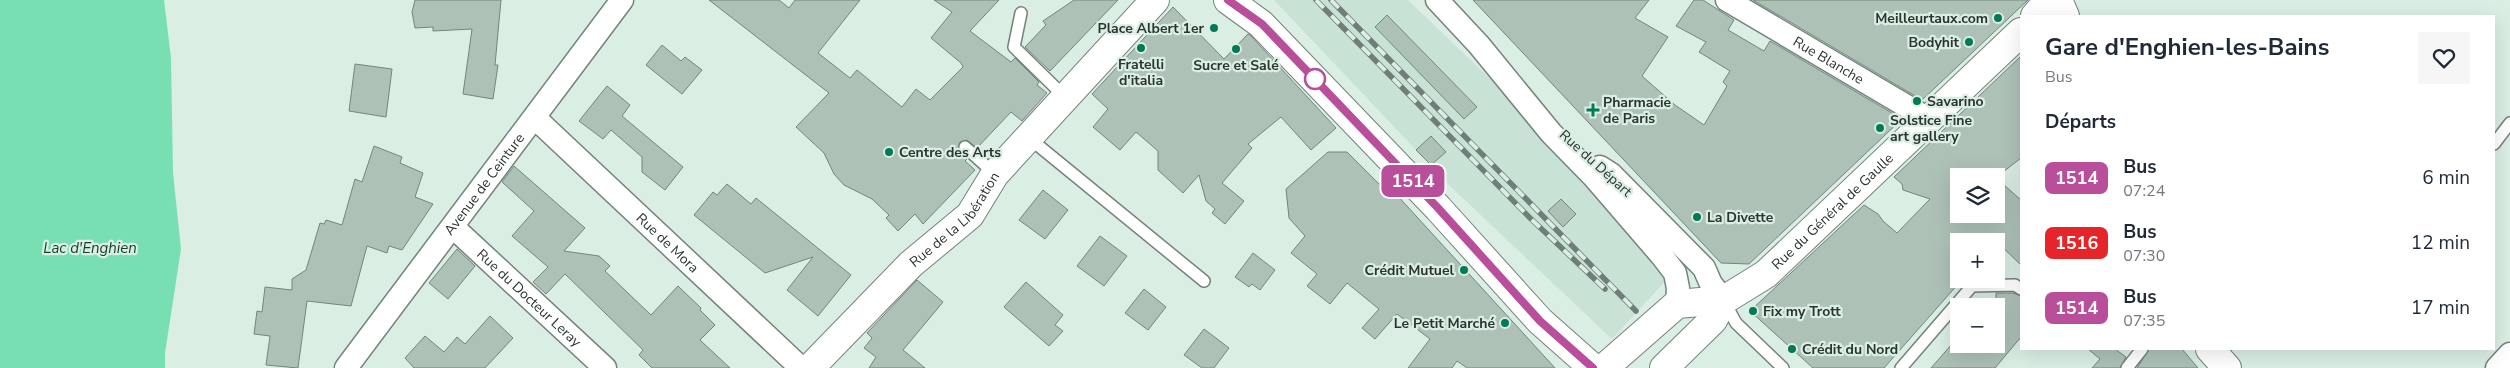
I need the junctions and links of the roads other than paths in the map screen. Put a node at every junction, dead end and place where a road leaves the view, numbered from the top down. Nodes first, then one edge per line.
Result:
1 (622, 0) edge
2 (1155, 0) edge
3 (1228, 0) edge
4 (1437, 0) edge
5 (1727, 0) edge
6 (2050, 0) edge
7 (2058, 0) edge
8 (1021, 12) dead end
9 (2036, 15) edge
10 (2065, 15) edge
11 (2020, 33) edge
12 (1516, 90) junction
13 (1066, 98) junction
14 (535, 118) junction
15 (1930, 120) junction
16 (2510, 123) edge
17 (1029, 138) junction
18 (2495, 143) edge
19 (965, 147) dead end
20 (995, 174) junction
21 (1594, 177) junction
22 (453, 227) junction
23 (1204, 281) dead end
24 (2020, 288) edge
25 (1717, 292) junction
26 (1677, 304) junction
27 (2141, 350) edge
28 (2211, 350) edge
29 (2510, 354) edge
30 (346, 368) edge
31 (605, 368) edge
32 (801, 368) edge
33 (810, 368) edge
34 (1593, 368) edge
35 (1604, 368) edge
36 (1665, 368) edge
37 (1783, 368) edge
38 (1900, 368) edge
39 (2127, 368) edge
40 (2226, 368) edge
41 (2497, 368) edge

1 - 14 street, Avenue de Ceinture
2 - 13 main road, Rue de la Libération
3 - 34 main road
4 - 12 street, Rue du Départ
5 - 15 street, Rue Blanche
6 - 9 main road
7 - 10 main road
8 - 13 lane
11 - 15 main road, Rue du Général de Gaulle
12 - 21 street, Rue du Départ
12 - 25 street, Rue du Départ
13 - 17 main road, Rue de la Libération
14 - 22 street, Avenue de Ceinture
14 - 32 street, Rue de Mora
15 - 25 main road, Rue du Général de Gaulle
16 - 18 lane
17 - 20 main road, Rue de la Libération
17 - 23 lane
19 - 20 lane
20 - 33 main road, Rue de la Libération
21 - 25 street, Rue du Départ
21 - 26 street, Rue du Départ
22 - 30 street, Avenue de Ceinture
22 - 31 street, Rue du Docteur Leray
24 - 38 lane
25 - 26 main road, Rue du Général de Gaulle
25 - 36 main road, Rue du Général de Gaulle
25 - 37 lane
26 - 35 main road
27 - 39 lane
28 - 40 main road
29 - 41 street

